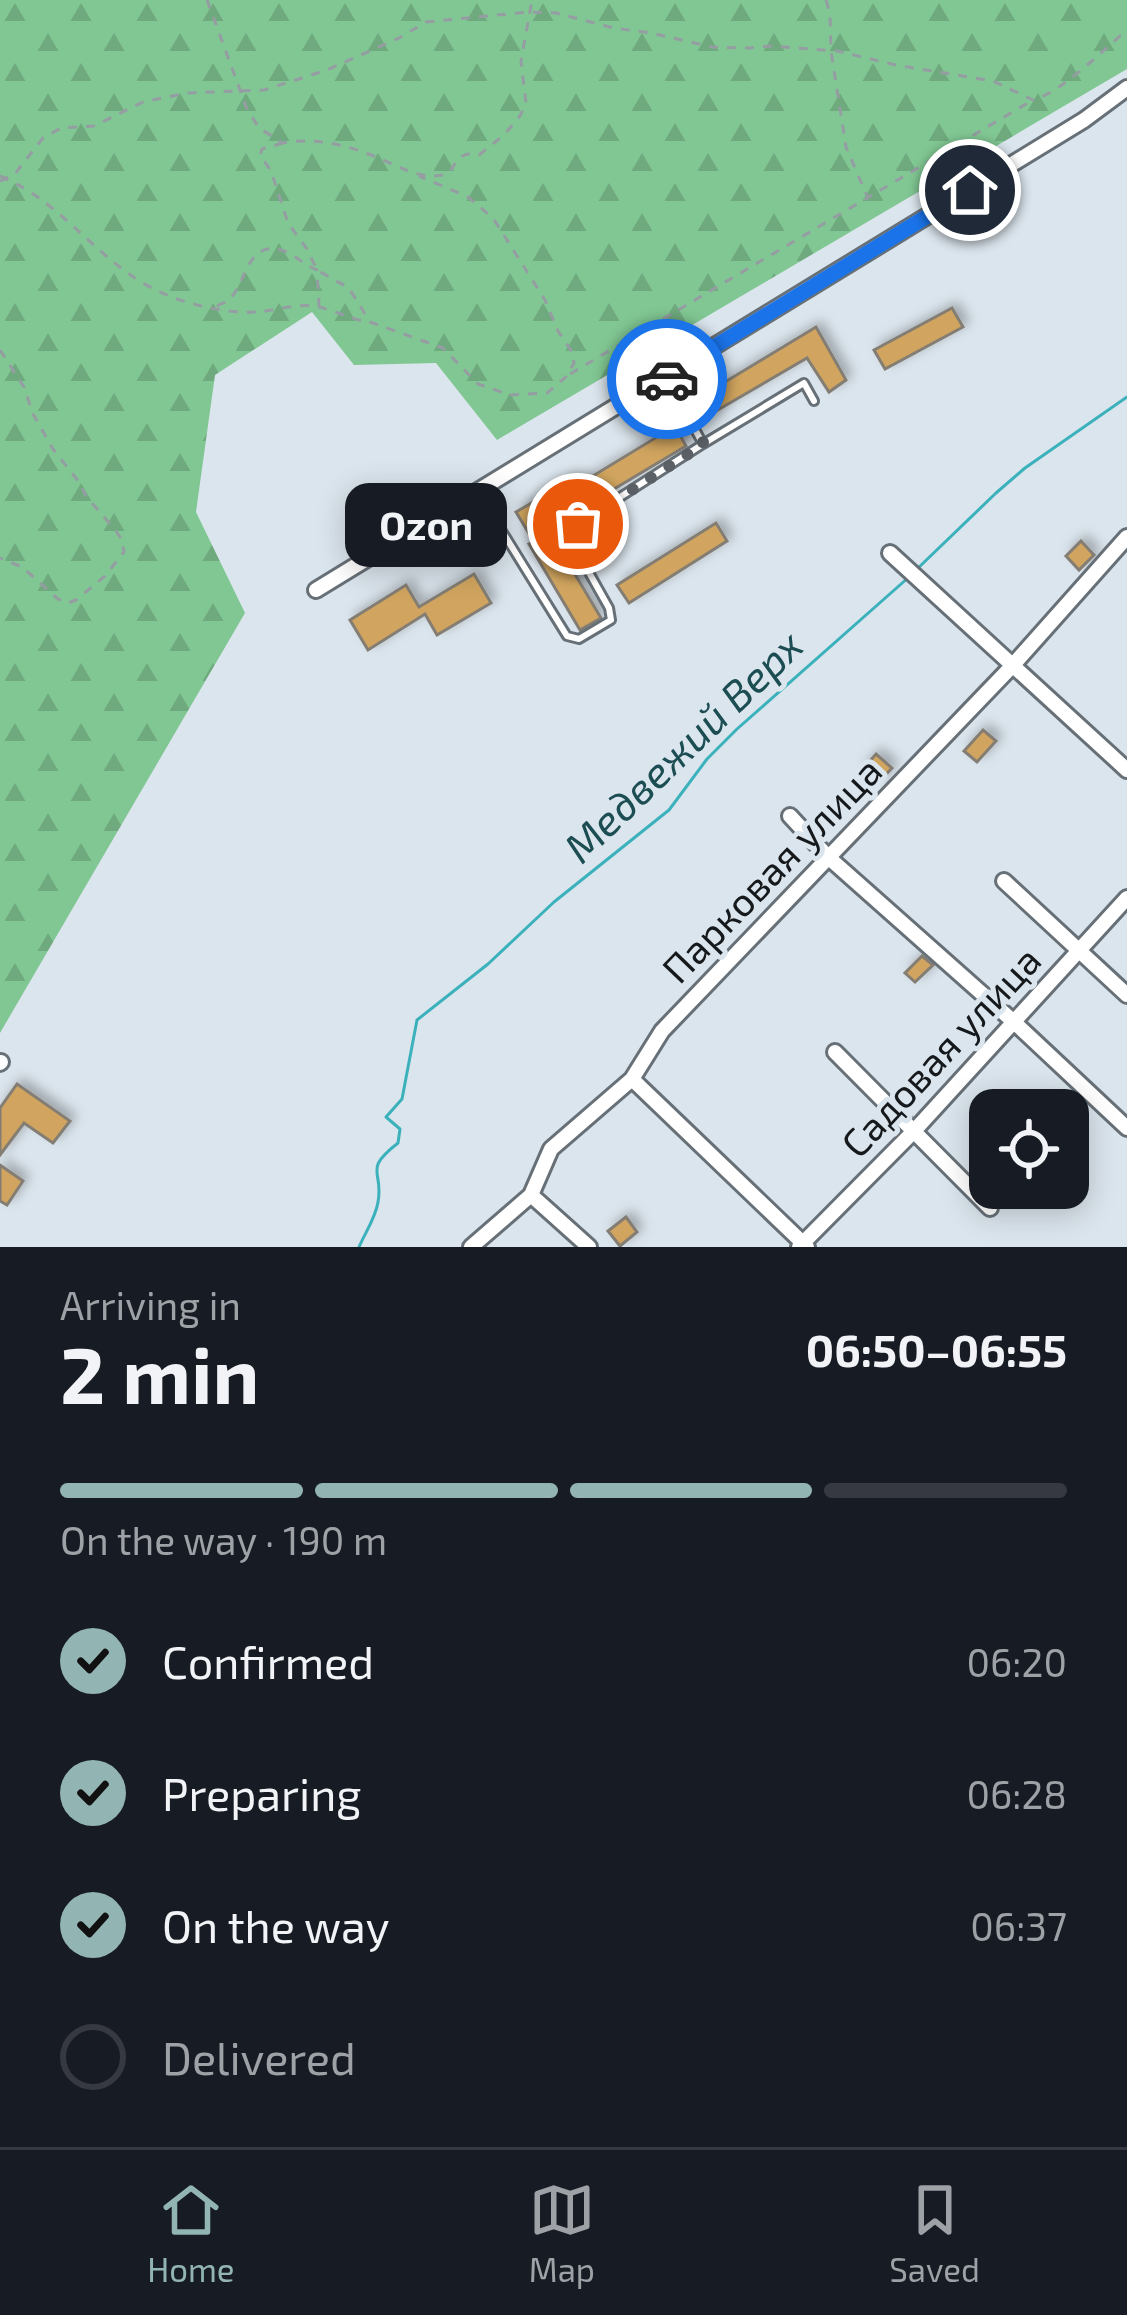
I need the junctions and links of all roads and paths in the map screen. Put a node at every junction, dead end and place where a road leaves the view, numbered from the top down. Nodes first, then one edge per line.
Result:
1 (207, 0) edge
2 (532, 0) edge
3 (826, 0) edge
4 (529, 12) junction
5 (1127, 30) edge
6 (831, 51) junction
7 (1127, 88) edge
8 (240, 92) junction
9 (1033, 100) junction
10 (283, 143) junction
11 (418, 176) junction
12 (2, 179) edge
13 (868, 199) junction
14 (317, 270) junction
15 (216, 306) junction
16 (319, 307) junction
17 (370, 322) junction
18 (0, 350) edge
19 (567, 376) junction
20 (665, 377) junction
21 (814, 400) dead end
22 (704, 444) junction
23 (477, 491) junction
24 (1127, 537) edge
25 (890, 554) dead end
26 (0, 558) edge
27 (316, 590) dead end
28 (1013, 665) junction
29 (1127, 770) edge
30 (790, 816) dead end
31 (827, 857) junction
32 (1004, 881) dead end
33 (1127, 898) edge
34 (1079, 948) junction
35 (1127, 994) edge
36 (1014, 1022) junction
37 (835, 1052) dead end
38 (632, 1079) junction
39 (1127, 1128) edge
40 (914, 1131) junction
41 (969, 1187) edge
42 (531, 1195) junction
43 (803, 1246) edge
44 (471, 1247) edge
45 (589, 1247) edge

1 - 8 path
2 - 4 path
3 - 6 path
4 - 6 path
4 - 8 path
4 - 11 path
5 - 9 path
6 - 9 path
6 - 13 path
7 - 20 street
8 - 10 path
8 - 12 path
9 - 13 path
10 - 11 path
10 - 14 path
11 - 19 path
12 - 15 path
13 - 19 path
14 - 15 path
14 - 16 path
14 - 17 path
15 - 16 path
16 - 17 path
17 - 19 path
18 - 26 path
20 - 22 lane
20 - 23 street
21 - 22 lane
22 - 23 lane
23 - 27 street
24 - 28 street, Парковая улица
25 - 28 street
28 - 29 street
28 - 31 street, Парковая улица
30 - 31 street
31 - 36 street
31 - 38 street, Парковая улица
32 - 34 street
33 - 34 street, Садовая улица
34 - 35 street
34 - 36 street, Садовая улица
36 - 39 street
36 - 40 street, Садовая улица
37 - 40 street
38 - 42 street, Парковая улица
38 - 43 street
40 - 41 street
40 - 43 street, Садовая улица
42 - 44 street, Парковая улица
42 - 45 street

